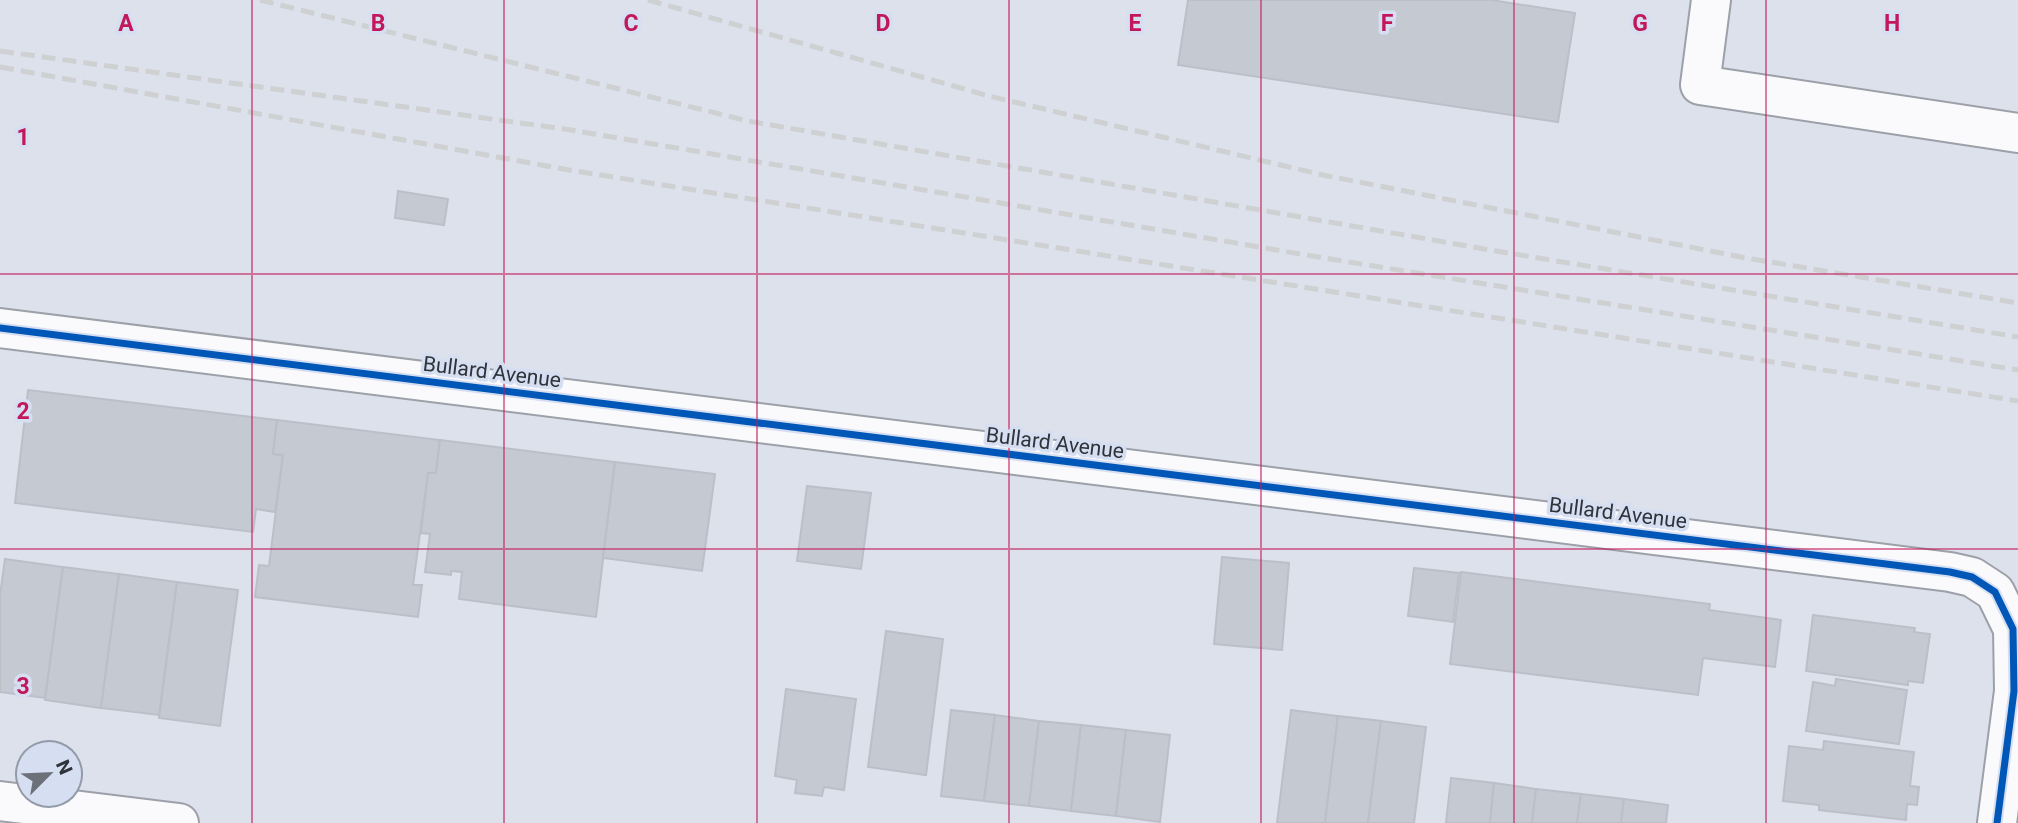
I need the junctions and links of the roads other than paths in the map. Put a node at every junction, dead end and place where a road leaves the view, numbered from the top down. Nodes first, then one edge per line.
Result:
1 (1711, 0) edge
2 (2018, 133) edge
3 (0, 328) edge
4 (2016, 691) edge
5 (0, 801) edge
6 (179, 823) edge
7 (1997, 823) edge

1 - 2 street
3 - 4 street, Bullard Avenue
4 - 7 street, Bullard Avenue
5 - 6 street

